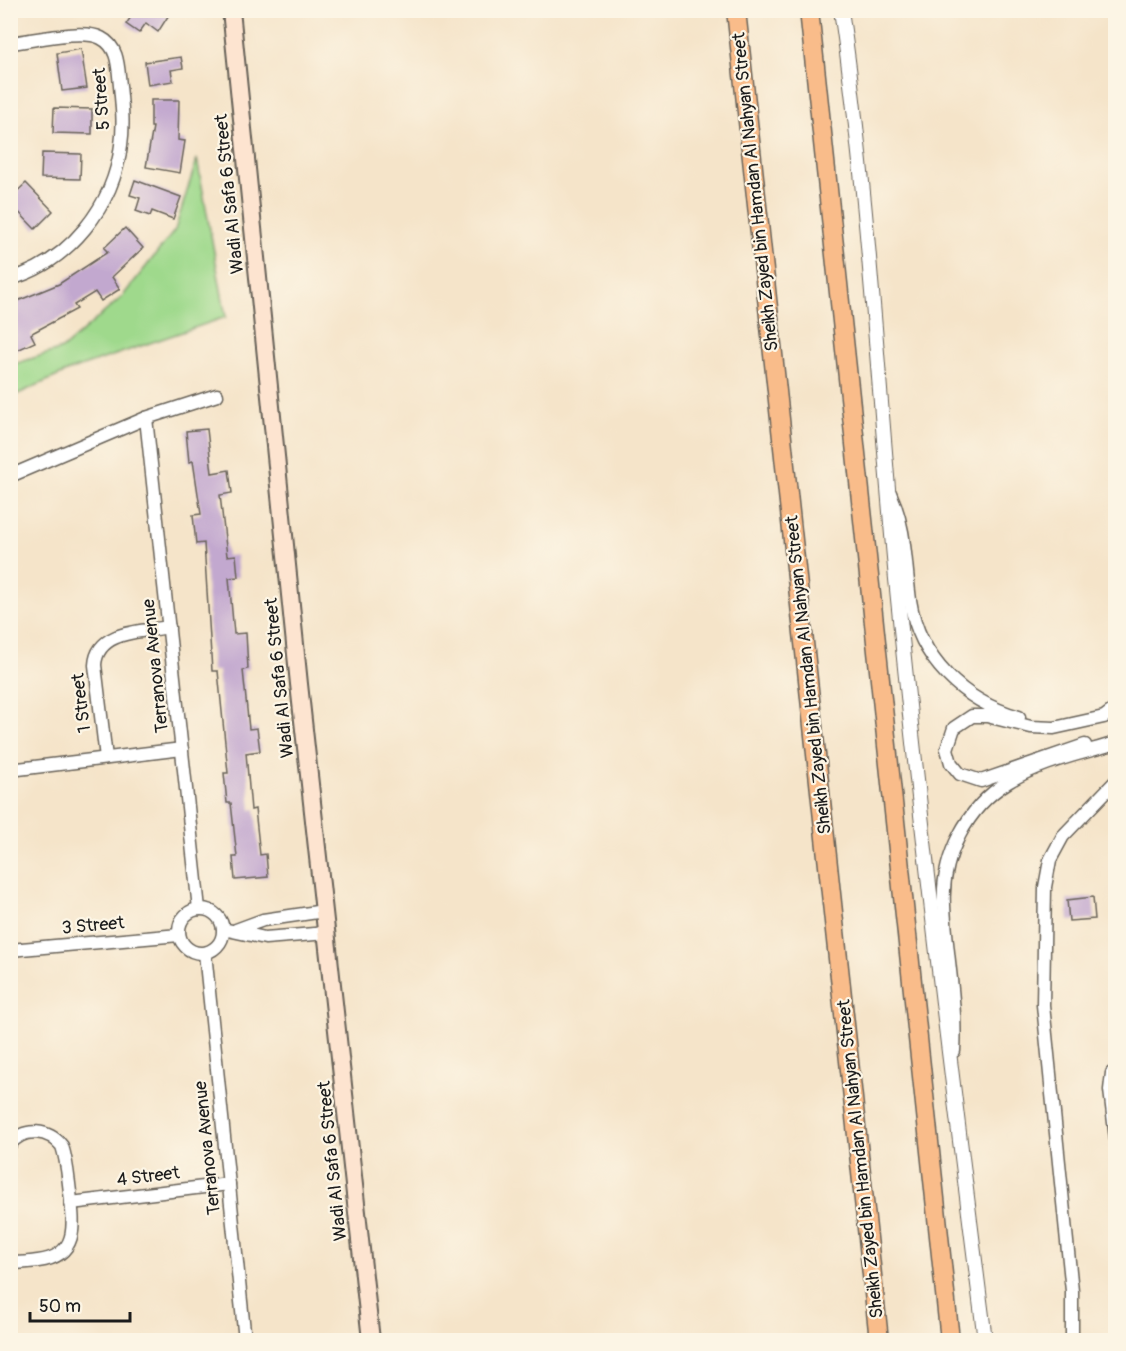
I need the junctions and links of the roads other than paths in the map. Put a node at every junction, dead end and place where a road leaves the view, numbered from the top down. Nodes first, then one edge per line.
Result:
1 (231, 10) edge
2 (736, 10) edge
3 (809, 10) edge
4 (842, 10) edge
5 (10, 43) edge
6 (10, 279) edge
7 (217, 395) dead end
8 (146, 418) junction
9 (10, 476) edge
10 (887, 486) junction
11 (169, 627) junction
12 (1116, 708) edge
13 (1110, 717) edge
14 (1116, 741) edge
15 (182, 749) junction
16 (106, 758) junction
17 (10, 770) edge
18 (1116, 781) edge
19 (199, 909) junction
20 (324, 911) junction
21 (295, 916) junction
22 (240, 928) junction
23 (223, 929) junction
24 (327, 933) junction
25 (179, 935) junction
26 (297, 936) junction
27 (10, 951) edge
28 (205, 953) junction
29 (1112, 1073) dead end
30 (952, 1076) junction
31 (1116, 1139) edge
32 (10, 1144) edge
33 (229, 1184) junction
34 (71, 1203) junction
35 (10, 1262) edge
36 (245, 1341) edge
37 (371, 1341) edge
38 (879, 1341) edge
39 (950, 1341) edge
40 (985, 1341) edge
41 (1072, 1341) edge

1 - 20 main road, Wadi Al Safa 6 Street
2 - 38 main road, Sheikh Zayed bin Hamdan Al Nahyan Street
3 - 39 main road
4 - 10 street
5 - 6 street, 5 Street
7 - 8 street
8 - 9 street
8 - 11 street, Terranova Avenue
10 - 13 street
10 - 30 street
11 - 15 street, Terranova Avenue
11 - 16 street, 1 Street
12 - 13 street
13 - 14 street
14 - 30 street
15 - 16 street
15 - 19 street, Terranova Avenue
16 - 17 street
18 - 41 street
19 - 23 street
19 - 25 street
20 - 21 street
20 - 24 main road, Wadi Al Safa 6 Street
21 - 22 street
21 - 26 street
22 - 23 street
22 - 26 street
23 - 28 street
24 - 26 street
24 - 37 main road, Wadi Al Safa 6 Street
25 - 27 street, 3 Street
25 - 28 street
28 - 33 street, Terranova Avenue
29 - 31 street
30 - 40 street
32 - 34 street
33 - 34 street, 4 Street
33 - 36 street, Terranova Avenue
34 - 35 street

